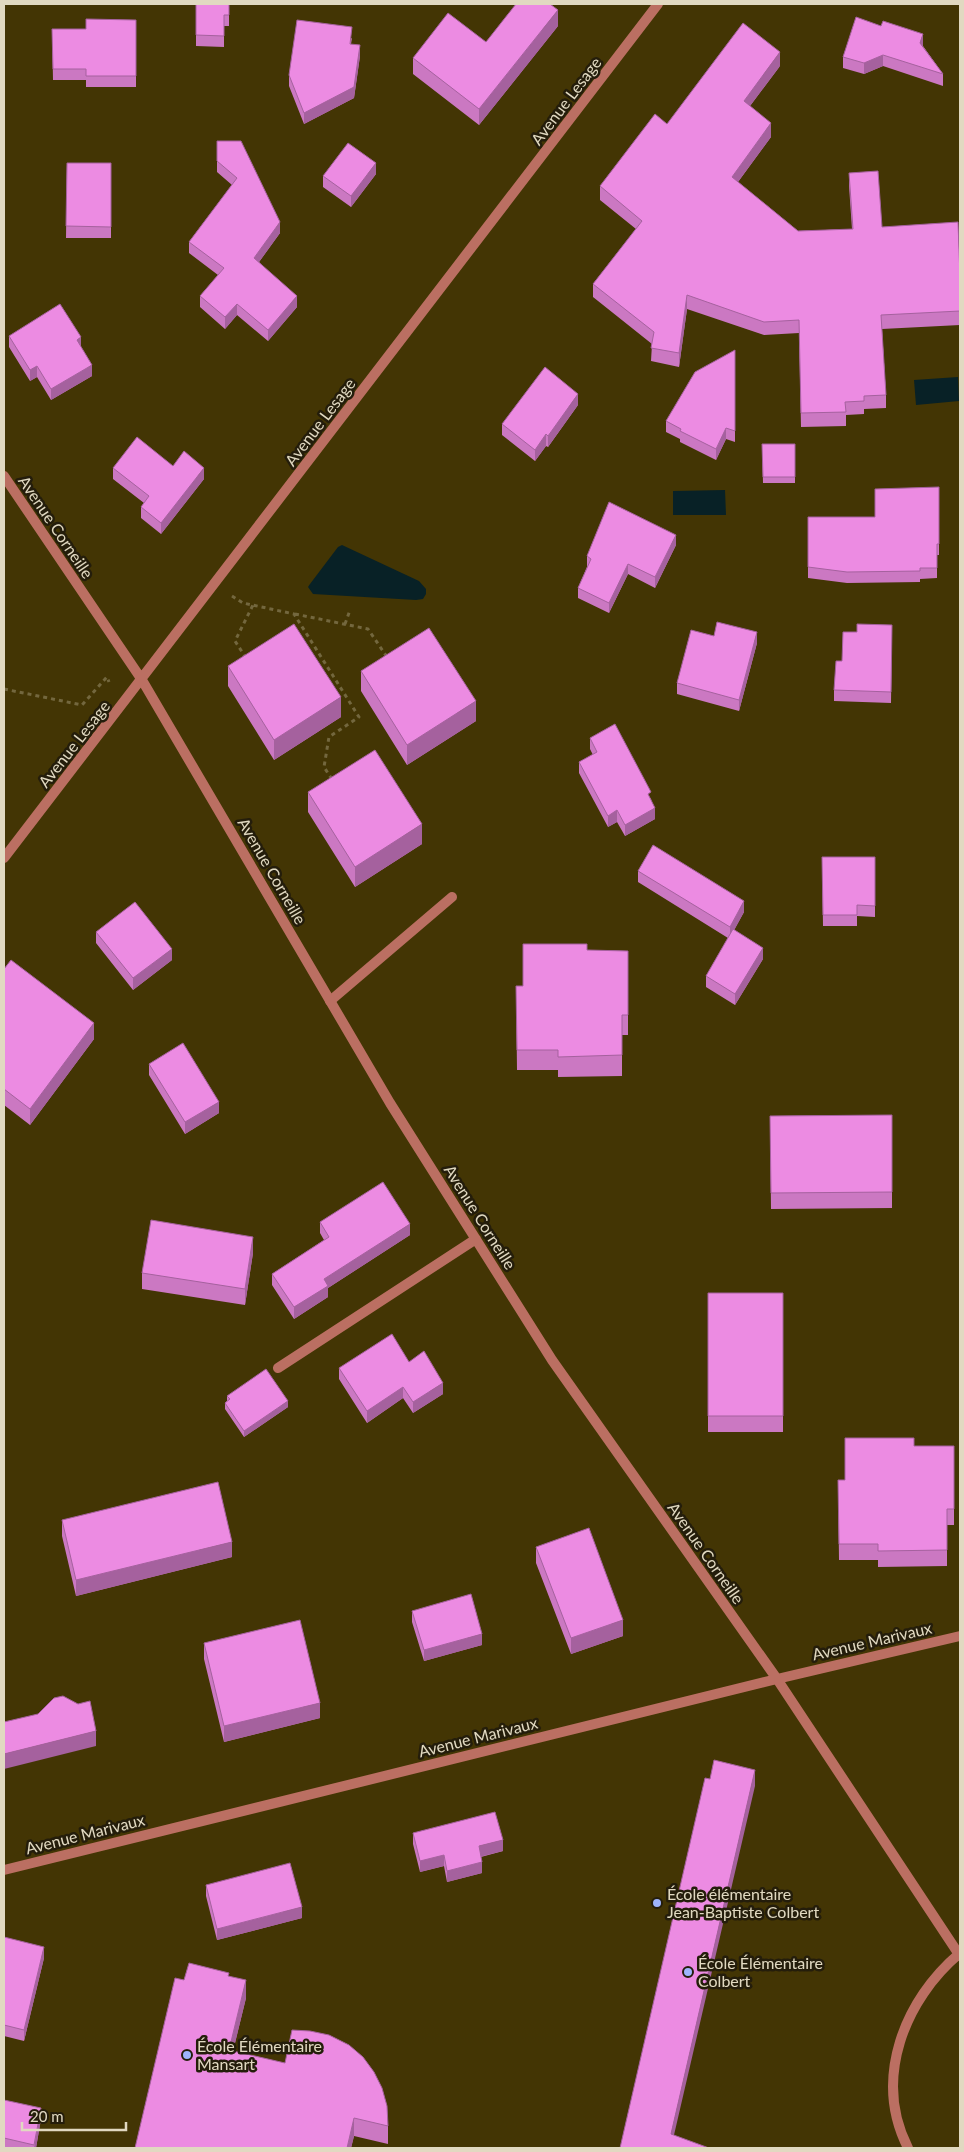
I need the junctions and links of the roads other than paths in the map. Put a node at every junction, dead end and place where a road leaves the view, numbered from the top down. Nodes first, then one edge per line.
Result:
1 (658, 4) edge
2 (4, 476) edge
3 (142, 680) junction
4 (4, 858) edge
5 (452, 898) dead end
6 (330, 1001) junction
7 (476, 1238) junction
8 (278, 1368) dead end
9 (960, 1636) edge
10 (777, 1679) junction
11 (4, 1870) edge
12 (960, 1954) edge
13 (908, 2148) edge

1 - 3 street, Avenue Lesage
2 - 3 street, Avenue Corneille
3 - 4 street, Avenue Lesage
3 - 6 street, Avenue Corneille
5 - 6 street
6 - 7 street, Avenue Corneille
7 - 8 street
7 - 10 street, Avenue Corneille
9 - 10 street, Avenue Marivaux
10 - 11 street, Avenue Marivaux
10 - 12 street, Avenue Corneille
12 - 13 street

